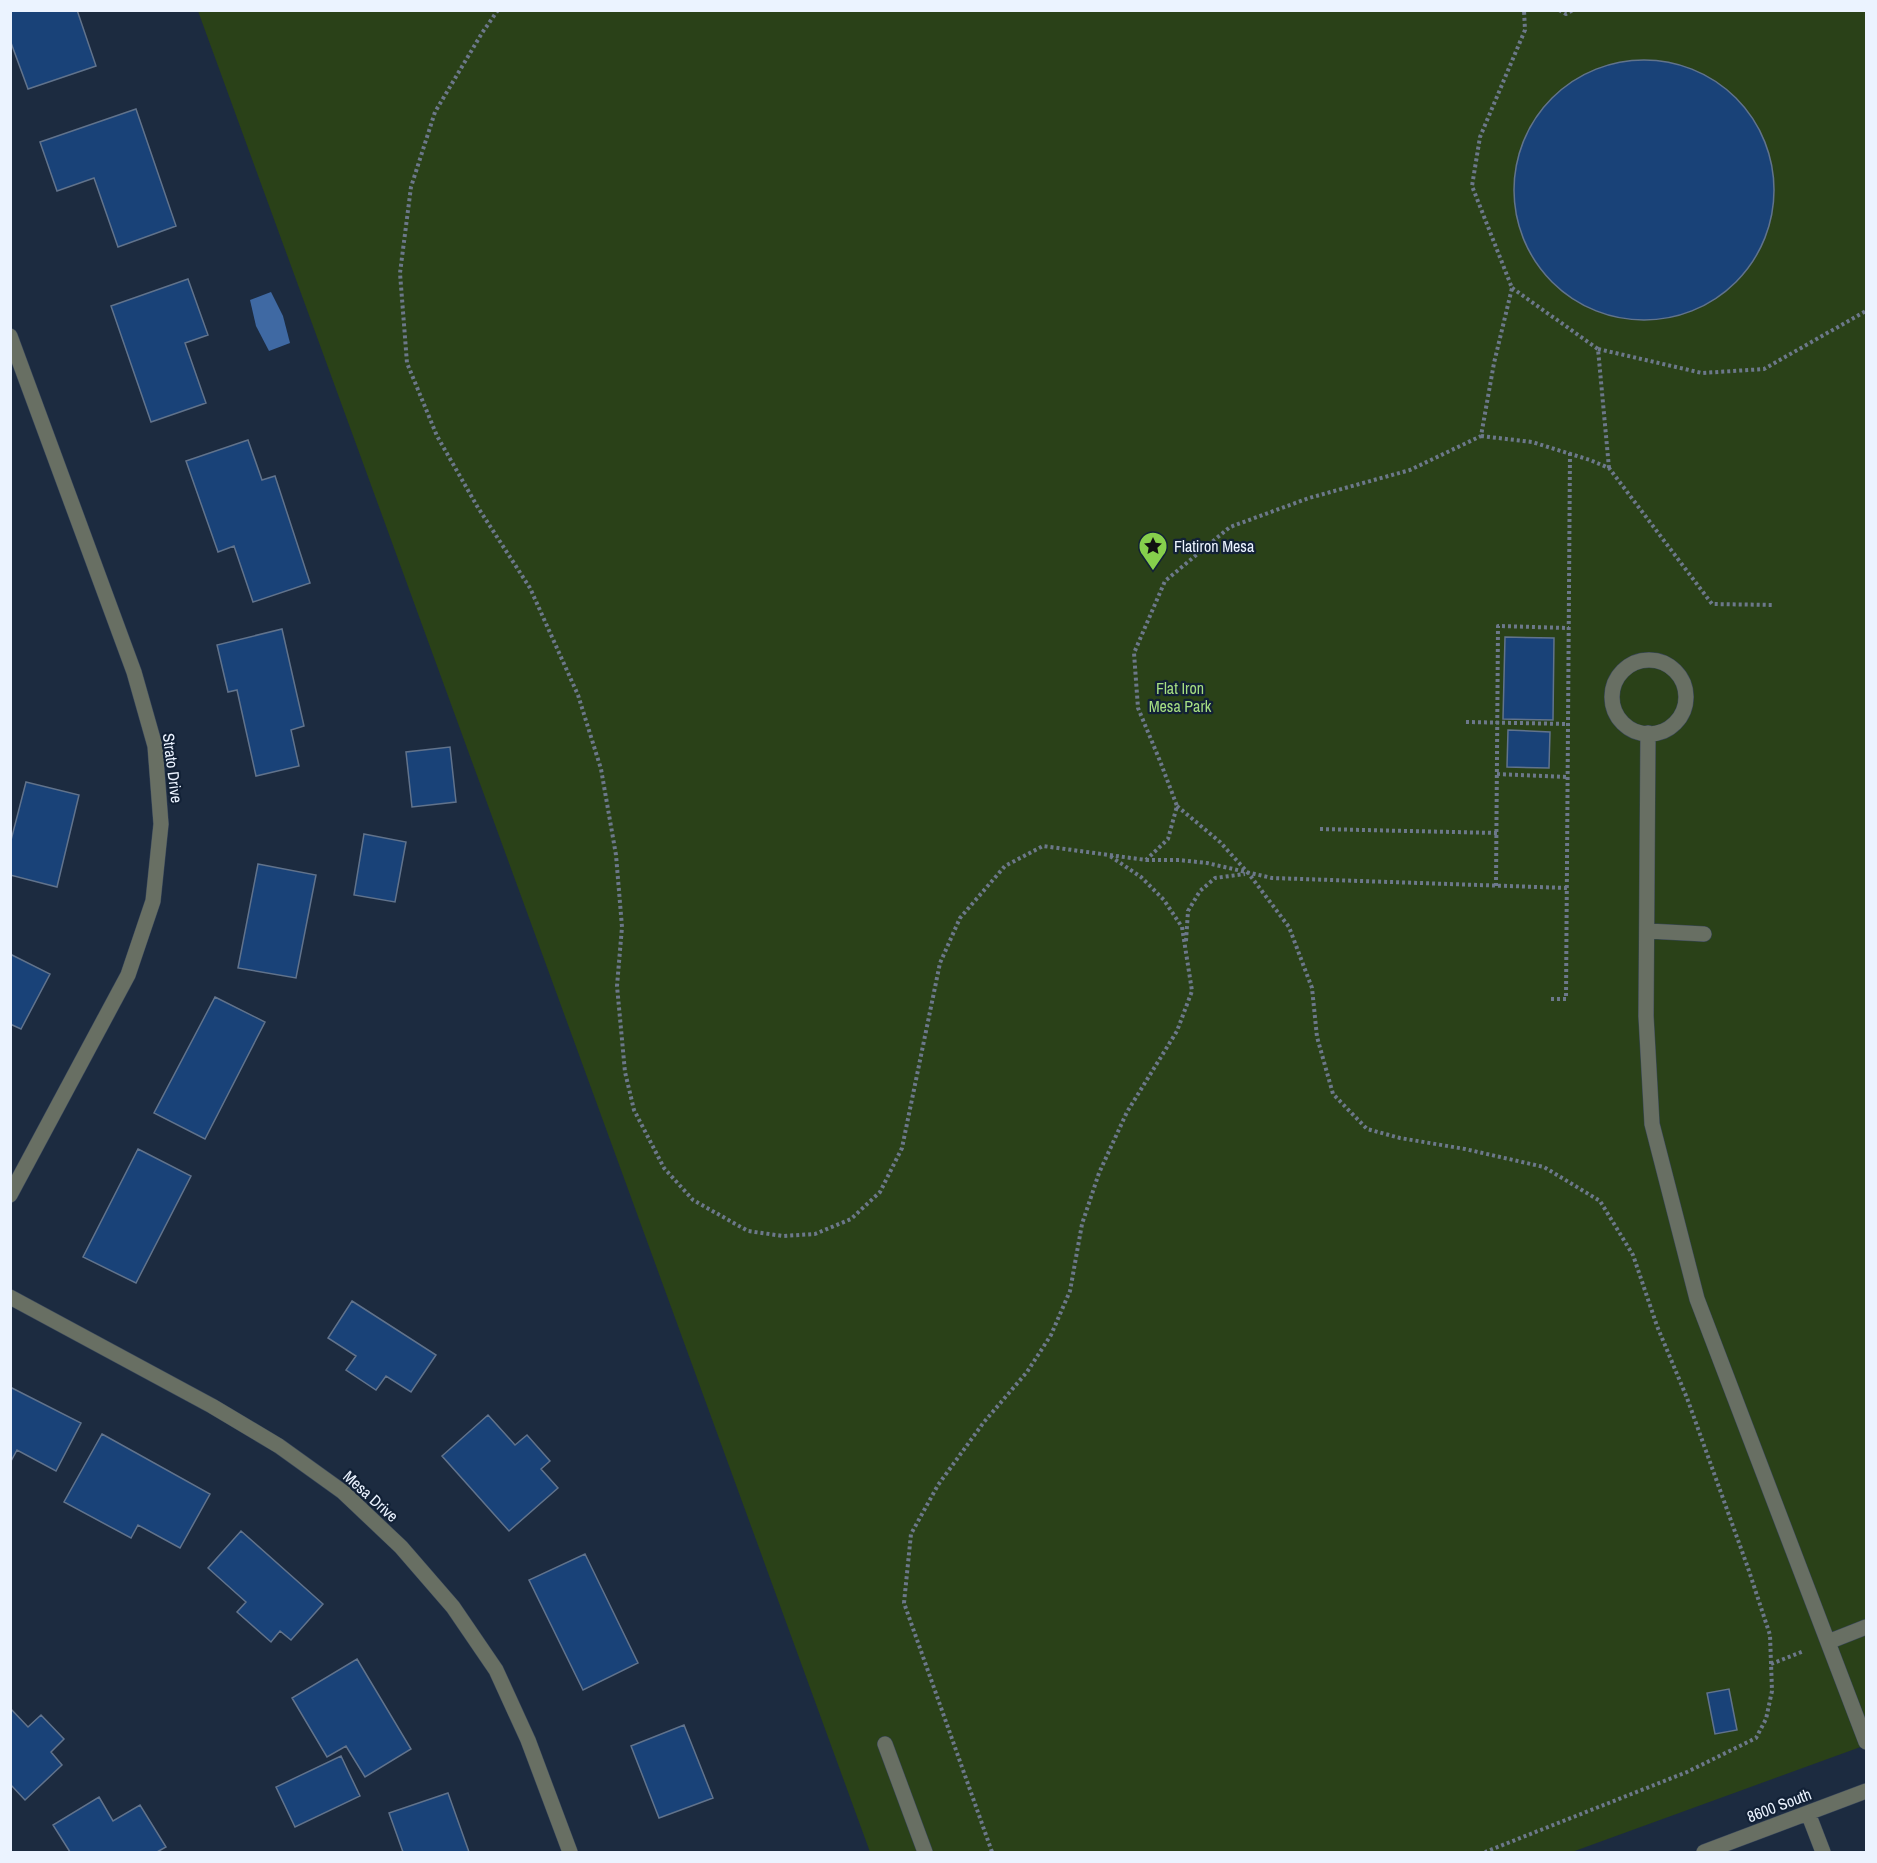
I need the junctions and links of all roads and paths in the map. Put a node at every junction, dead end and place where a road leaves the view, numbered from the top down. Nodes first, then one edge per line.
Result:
1 (498, 10) edge
2 (1524, 10) edge
3 (1559, 10) edge
4 (1573, 10) edge
5 (1512, 288) junction
6 (1866, 312) edge
7 (10, 336) edge
8 (1598, 349) junction
9 (1481, 436) junction
10 (1570, 453) junction
11 (1609, 468) junction
12 (1774, 605) dead end
13 (1569, 628) junction
14 (1466, 722) dead end
15 (1498, 723) junction
16 (1568, 724) junction
17 (1648, 733) junction
18 (1497, 774) junction
19 (1568, 777) junction
20 (1177, 806) junction
21 (1320, 829) dead end
22 (1497, 832) junction
23 (1109, 856) junction
24 (1146, 860) junction
25 (1249, 874) junction
26 (1496, 886) junction
27 (1567, 888) junction
28 (1648, 931) junction
29 (1704, 934) dead end
30 (1186, 948) junction
31 (1551, 999) dead end
32 (10, 1195) edge
33 (10, 1298) edge
34 (1866, 1627) edge
35 (1828, 1642) junction
36 (1771, 1664) junction
37 (1866, 1742) edge
38 (885, 1744) dead end
39 (1866, 1791) edge
40 (1808, 1813) junction
41 (570, 1852) edge
42 (925, 1852) edge
43 (992, 1852) edge
44 (1485, 1852) edge
45 (1704, 1852) edge
46 (1823, 1852) edge

1 - 23 path
2 - 5 path
3 - 4 path
5 - 8 path
5 - 9 path
6 - 8 path
7 - 32 street, Strato Drive
8 - 11 path
9 - 10 path
9 - 20 path
10 - 11 path
10 - 13 path
11 - 12 path
13 - 15 path
13 - 16 path
14 - 15 path
15 - 16 path
15 - 18 path
16 - 19 path
17 - 17 street
17 - 28 street
18 - 19 path
18 - 22 path
19 - 27 path
20 - 24 path
20 - 25 path
21 - 22 path
22 - 26 path
23 - 24 path
23 - 30 path
24 - 25 path
25 - 26 path
25 - 30 path
25 - 36 path
26 - 27 path
27 - 31 path
28 - 29 street
28 - 35 street
30 - 43 path
33 - 41 street, Mesa Drive
34 - 35 street
35 - 36 path
35 - 37 street
36 - 44 path
38 - 42 street
39 - 40 street, 8600 South
40 - 45 street, 8600 South
40 - 46 street

